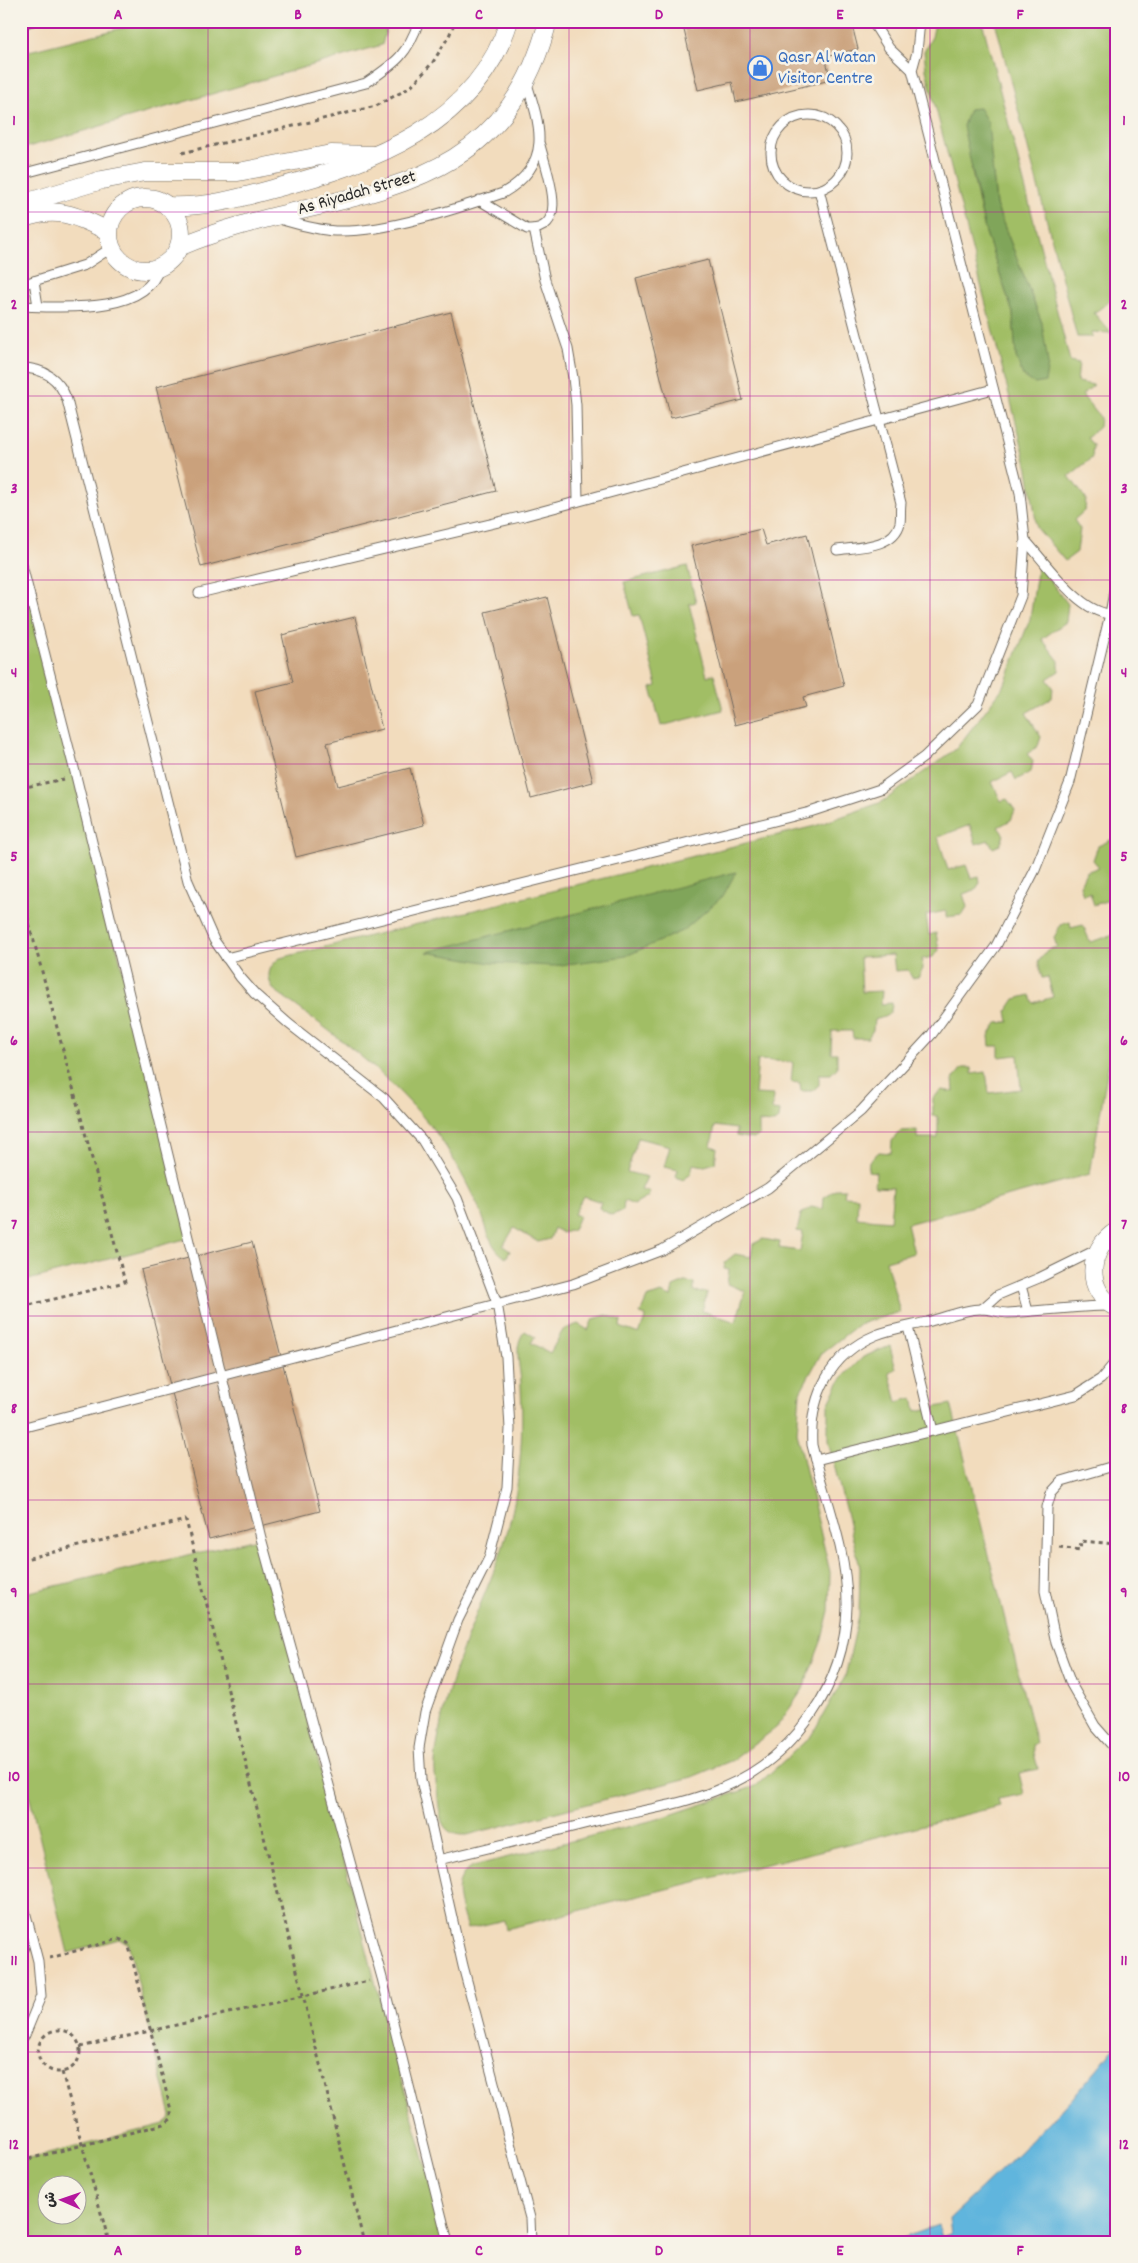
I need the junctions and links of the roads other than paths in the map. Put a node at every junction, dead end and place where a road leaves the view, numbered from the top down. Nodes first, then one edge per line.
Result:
1 (33, 21) edge
2 (419, 21) edge
3 (508, 21) edge
4 (548, 21) edge
5 (872, 21) edge
6 (920, 21) edge
7 (21, 24) edge
8 (912, 70) junction
9 (526, 81) junction
10 (540, 143) junction
11 (375, 155) junction
12 (21, 174) edge
13 (819, 190) junction
14 (479, 200) junction
15 (21, 204) edge
16 (167, 206) junction
17 (274, 217) junction
18 (21, 219) edge
19 (534, 229) junction
20 (110, 240) junction
21 (179, 247) junction
22 (159, 268) junction
23 (34, 281) junction
24 (21, 285) edge
25 (21, 306) edge
26 (38, 306) junction
27 (21, 368) edge
28 (993, 389) junction
29 (879, 421) junction
30 (578, 501) junction
31 (1025, 540) junction
32 (837, 550) dead end
33 (21, 561) edge
34 (1117, 575) edge
35 (199, 593) dead end
36 (1110, 614) junction
37 (226, 958) junction
38 (1117, 1232) edge
39 (1098, 1249) junction
40 (1021, 1286) junction
41 (497, 1303) junction
42 (1114, 1307) edge
43 (982, 1309) junction
44 (1028, 1311) junction
45 (908, 1327) junction
46 (1117, 1360) edge
47 (222, 1375) junction
48 (21, 1428) edge
49 (933, 1431) junction
50 (816, 1460) junction
51 (1117, 1465) edge
52 (1117, 1751) edge
53 (438, 1860) junction
54 (21, 1896) edge
55 (21, 2039) edge
56 (448, 2242) edge
57 (531, 2242) edge

1 - 7 lane
2 - 12 lane
3 - 11 street, As Riyadah Street
4 - 9 street, As Riyadah Street
5 - 8 lane
6 - 8 lane
8 - 28 lane
9 - 10 lane
9 - 17 street, As Riyadah Street
10 - 14 lane
10 - 19 lane
11 - 15 street, As Riyadah Street
11 - 16 street, As Riyadah Street
13 - 13 lane
13 - 29 lane
14 - 17 lane
14 - 19 lane
16 - 20 street
16 - 21 street
17 - 21 street, As Riyadah Street
18 - 20 street
19 - 30 lane
20 - 22 street
20 - 23 lane
21 - 22 street
22 - 26 lane
23 - 24 lane
23 - 26 lane
25 - 26 lane
27 - 37 lane
28 - 29 lane
28 - 31 lane
29 - 30 lane
29 - 32 lane
30 - 35 lane
31 - 36 lane
31 - 37 lane
33 - 47 lane
34 - 36 lane
36 - 41 lane
37 - 41 lane
38 - 39 street
39 - 40 lane
39 - 42 street
40 - 43 lane
40 - 44 lane
41 - 47 lane
41 - 53 lane
42 - 44 lane
43 - 44 lane
43 - 45 lane
45 - 49 lane
45 - 50 lane
46 - 49 lane
47 - 48 lane
47 - 56 lane
49 - 50 lane
50 - 53 lane
51 - 52 lane
53 - 57 lane
54 - 55 lane

